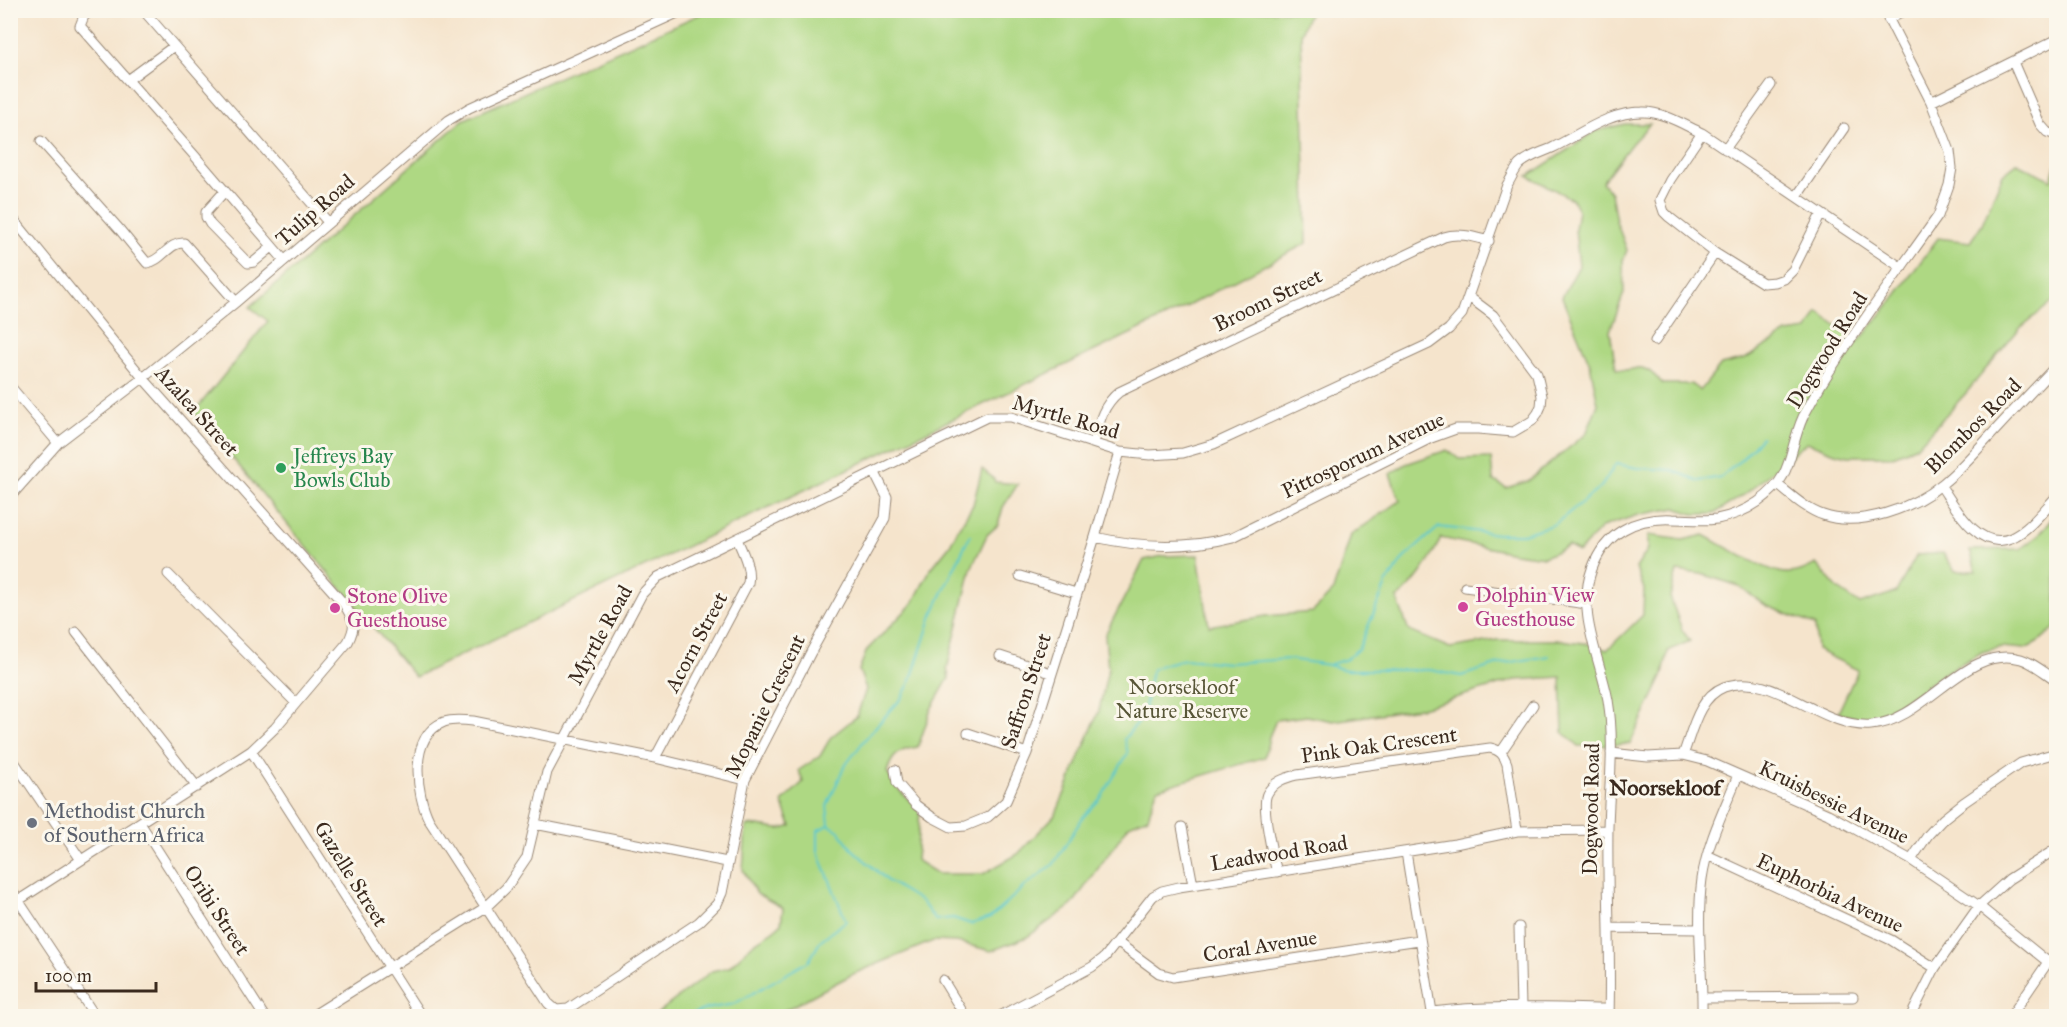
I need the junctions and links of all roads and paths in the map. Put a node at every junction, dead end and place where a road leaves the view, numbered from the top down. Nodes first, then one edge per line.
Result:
1 (92, 10) edge
2 (143, 10) edge
3 (684, 10) edge
4 (1905, 10) edge
5 (1886, 15) edge
6 (2056, 40) edge
7 (174, 46) junction
8 (2013, 62) junction
9 (128, 80) junction
10 (1771, 85) dead end
11 (1931, 102) junction
12 (1844, 128) dead end
13 (1702, 134) junction
14 (2056, 135) edge
15 (41, 141) dead end
16 (1725, 149) junction
17 (225, 191) junction
18 (1797, 196) junction
19 (1821, 214) junction
20 (10, 215) edge
21 (328, 222) junction
22 (1489, 241) junction
23 (272, 247) junction
24 (1715, 253) junction
25 (284, 260) junction
26 (1902, 268) junction
27 (1469, 297) junction
28 (236, 302) junction
29 (1655, 341) dead end
30 (2056, 366) edge
31 (143, 378) junction
32 (10, 386) edge
33 (58, 443) junction
34 (1094, 443) junction
35 (1120, 452) junction
36 (875, 473) junction
37 (1778, 485) junction
38 (1941, 486) junction
39 (10, 497) edge
40 (2056, 497) edge
41 (1095, 537) junction
42 (737, 539) junction
43 (168, 574) dead end
44 (1020, 576) dead end
45 (1465, 587) dead end
46 (1076, 592) junction
47 (1587, 604) junction
48 (76, 632) dead end
49 (1000, 656) dead end
50 (1051, 673) junction
51 (2056, 680) edge
52 (296, 703) junction
53 (1533, 705) dead end
54 (968, 733) dead end
55 (564, 739) junction
56 (251, 751) junction
57 (1501, 752) junction
58 (1026, 753) junction
59 (1611, 753) junction
60 (2056, 753) edge
61 (1683, 755) junction
62 (655, 758) junction
63 (14, 760) dead end
64 (895, 770) dead end
65 (1738, 775) junction
66 (745, 780) junction
67 (197, 787) junction
68 (140, 823) junction
69 (535, 824) junction
70 (1182, 827) dead end
71 (1608, 830) junction
72 (1517, 831) junction
73 (2056, 849) edge
74 (1406, 852) junction
75 (1707, 855) junction
76 (81, 860) junction
77 (1911, 860) junction
78 (727, 862) junction
79 (1277, 872) junction
80 (1193, 885) junction
81 (10, 888) edge
82 (19, 900) junction
83 (1979, 906) junction
84 (486, 908) junction
85 (1519, 927) dead end
86 (1609, 928) junction
87 (1700, 929) junction
88 (1419, 940) junction
89 (1117, 942) junction
90 (2056, 956) edge
91 (2048, 962) junction
92 (388, 967) junction
93 (1935, 969) junction
94 (943, 981) dead end
95 (1703, 998) junction
96 (1853, 998) dead end
97 (1521, 1007) junction
98 (1609, 1013) edge
99 (1430, 1014) edge
100 (95, 1017) edge
101 (264, 1017) edge
102 (312, 1017) edge
103 (421, 1017) edge
104 (964, 1017) edge
105 (1000, 1017) edge
106 (1702, 1017) edge
107 (1911, 1017) edge
108 (2012, 1017) edge

1 - 9 street
2 - 7 street
3 - 21 street, Tulip Road
4 - 5 street
5 - 11 street, Dogwood Road
6 - 8 street
7 - 9 street
7 - 21 street
8 - 11 street
8 - 14 street
9 - 17 street
10 - 16 street
11 - 26 street, Dogwood Road
12 - 18 street
13 - 16 street, Myrtle Road
13 - 22 street, Myrtle Road
13 - 24 street
15 - 28 street
16 - 18 street, Myrtle Road
17 - 23 street
17 - 23 street
18 - 19 street, Myrtle Road
19 - 24 street
19 - 26 street, Myrtle Road
20 - 31 street, Azalea Street
21 - 25 street, Tulip Road
22 - 27 street, Myrtle Road
22 - 34 street, Broom Street
23 - 25 street
24 - 29 street
25 - 28 street, Tulip Road
26 - 37 street, Dogwood Road
27 - 35 street, Myrtle Road
27 - 41 street, Pittosporum Avenue
28 - 31 street, Tulip Road
30 - 38 street, Blombos Road
31 - 33 street, Tulip Road
31 - 52 street, Azalea Street
32 - 33 street
33 - 39 street, Tulip Road
34 - 35 street, Myrtle Road
34 - 36 street, Myrtle Road
35 - 41 street, Saffron Street
36 - 42 street, Myrtle Road
36 - 66 street, Mopanie Crescent
37 - 38 street, Blombos Road
37 - 47 street, Dogwood Road
38 - 40 street
41 - 46 street, Saffron Street
42 - 55 street, Myrtle Road
42 - 62 street, Acorn Street
43 - 52 street
44 - 46 street
45 - 47 street
46 - 50 street, Saffron Street
47 - 59 street, Dogwood Road
48 - 67 street
49 - 50 street
50 - 58 street, Saffron Street
51 - 61 street
52 - 56 street
53 - 57 street
54 - 58 street
55 - 62 street
55 - 69 street, Myrtle Road
55 - 84 street
56 - 67 street
56 - 92 street, Gazelle Street
57 - 72 street
57 - 79 street, Pink Oak Crescent
58 - 64 street, Saffron Street
59 - 61 street, Kruisbessie Avenue
59 - 71 street, Dogwood Road
60 - 77 street
61 - 65 street, Kruisbessie Avenue
62 - 66 street
63 - 76 street
65 - 75 street
65 - 77 street, Kruisbessie Avenue
66 - 78 street, Mopanie Crescent
67 - 68 street
68 - 76 street
68 - 101 street, Oribi Street
69 - 78 street
69 - 84 street, Myrtle Road
70 - 80 street
71 - 72 street, Leadwood Road
71 - 86 street, Dogwood Road
72 - 74 street, Leadwood Road
73 - 83 street
74 - 79 street, Leadwood Road
74 - 88 street
75 - 87 street
75 - 93 street, Euphorbia Avenue
76 - 82 street
77 - 83 street, Kruisbessie Avenue
78 - 84 street, Mopanie Crescent
79 - 80 street, Leadwood Road
80 - 89 street, Leadwood Road
81 - 82 street
82 - 100 street
83 - 91 street, Kruisbessie Avenue
83 - 93 street
84 - 92 street, Myrtle Road
85 - 97 street
86 - 87 street
86 - 98 street, Dogwood Road
87 - 95 street
88 - 89 street, Coral Avenue
88 - 99 street
89 - 105 street, Leadwood Road
90 - 91 street
91 - 108 street
92 - 102 street, Myrtle Road
92 - 103 street, Gazelle Street
93 - 107 street
94 - 104 street
95 - 96 street
95 - 106 street
97 - 98 street
97 - 99 street

